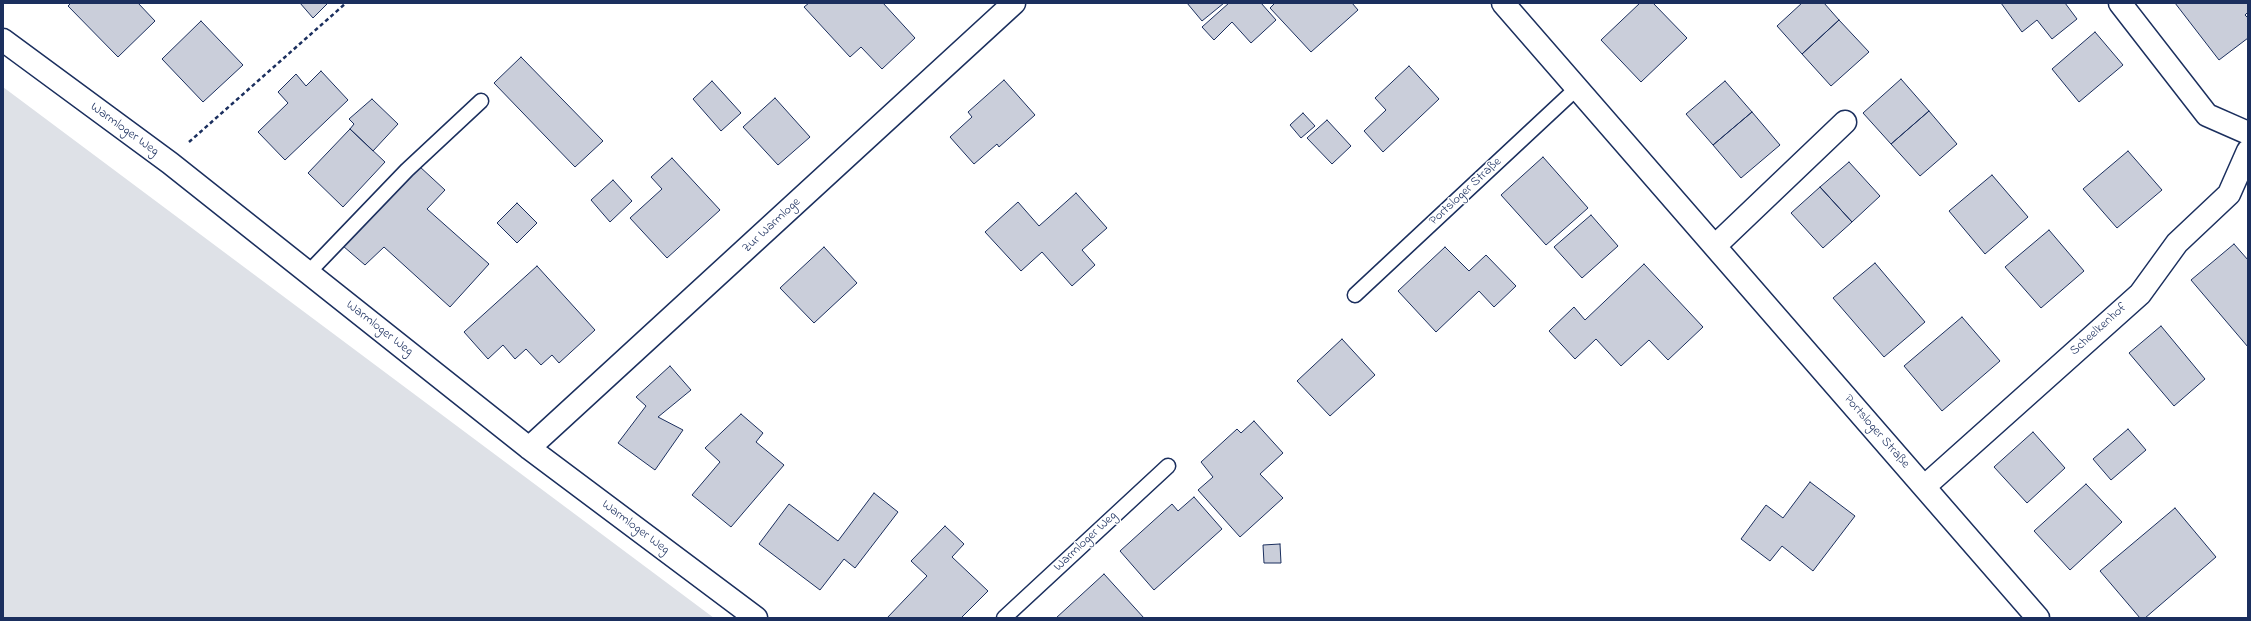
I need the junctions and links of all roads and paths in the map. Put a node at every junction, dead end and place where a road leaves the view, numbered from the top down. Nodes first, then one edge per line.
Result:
1 (346, 3) edge
2 (1014, 3) edge
3 (1503, 3) edge
4 (2120, 3) edge
5 (3, 40) edge
6 (1577, 88) junction
7 (481, 102) dead end
8 (1845, 122) dead end
9 (2248, 133) edge
10 (2248, 151) edge
11 (170, 163) junction
12 (1715, 246) junction
13 (308, 273) junction
14 (1355, 295) dead end
15 (529, 448) junction
16 (1168, 466) dead end
17 (1924, 487) junction
18 (756, 618) edge
19 (1004, 618) edge
20 (2038, 618) edge

1 - 11 path
2 - 15 street, Zur Warmloge
3 - 6 street, Portsloger Straße
4 - 9 street
5 - 11 street, Warmloger Weg
6 - 12 street, Portsloger Straße
6 - 14 lane, Portsloger Straße
7 - 13 lane
8 - 12 street
10 - 17 street, Scheelkenhof
11 - 13 street, Warmloger Weg
12 - 17 street, Portsloger Straße
13 - 15 street, Warmloger Weg
15 - 18 street, Warmloger Weg
16 - 19 lane, Warmloger Weg
17 - 20 street, Portsloger Straße

